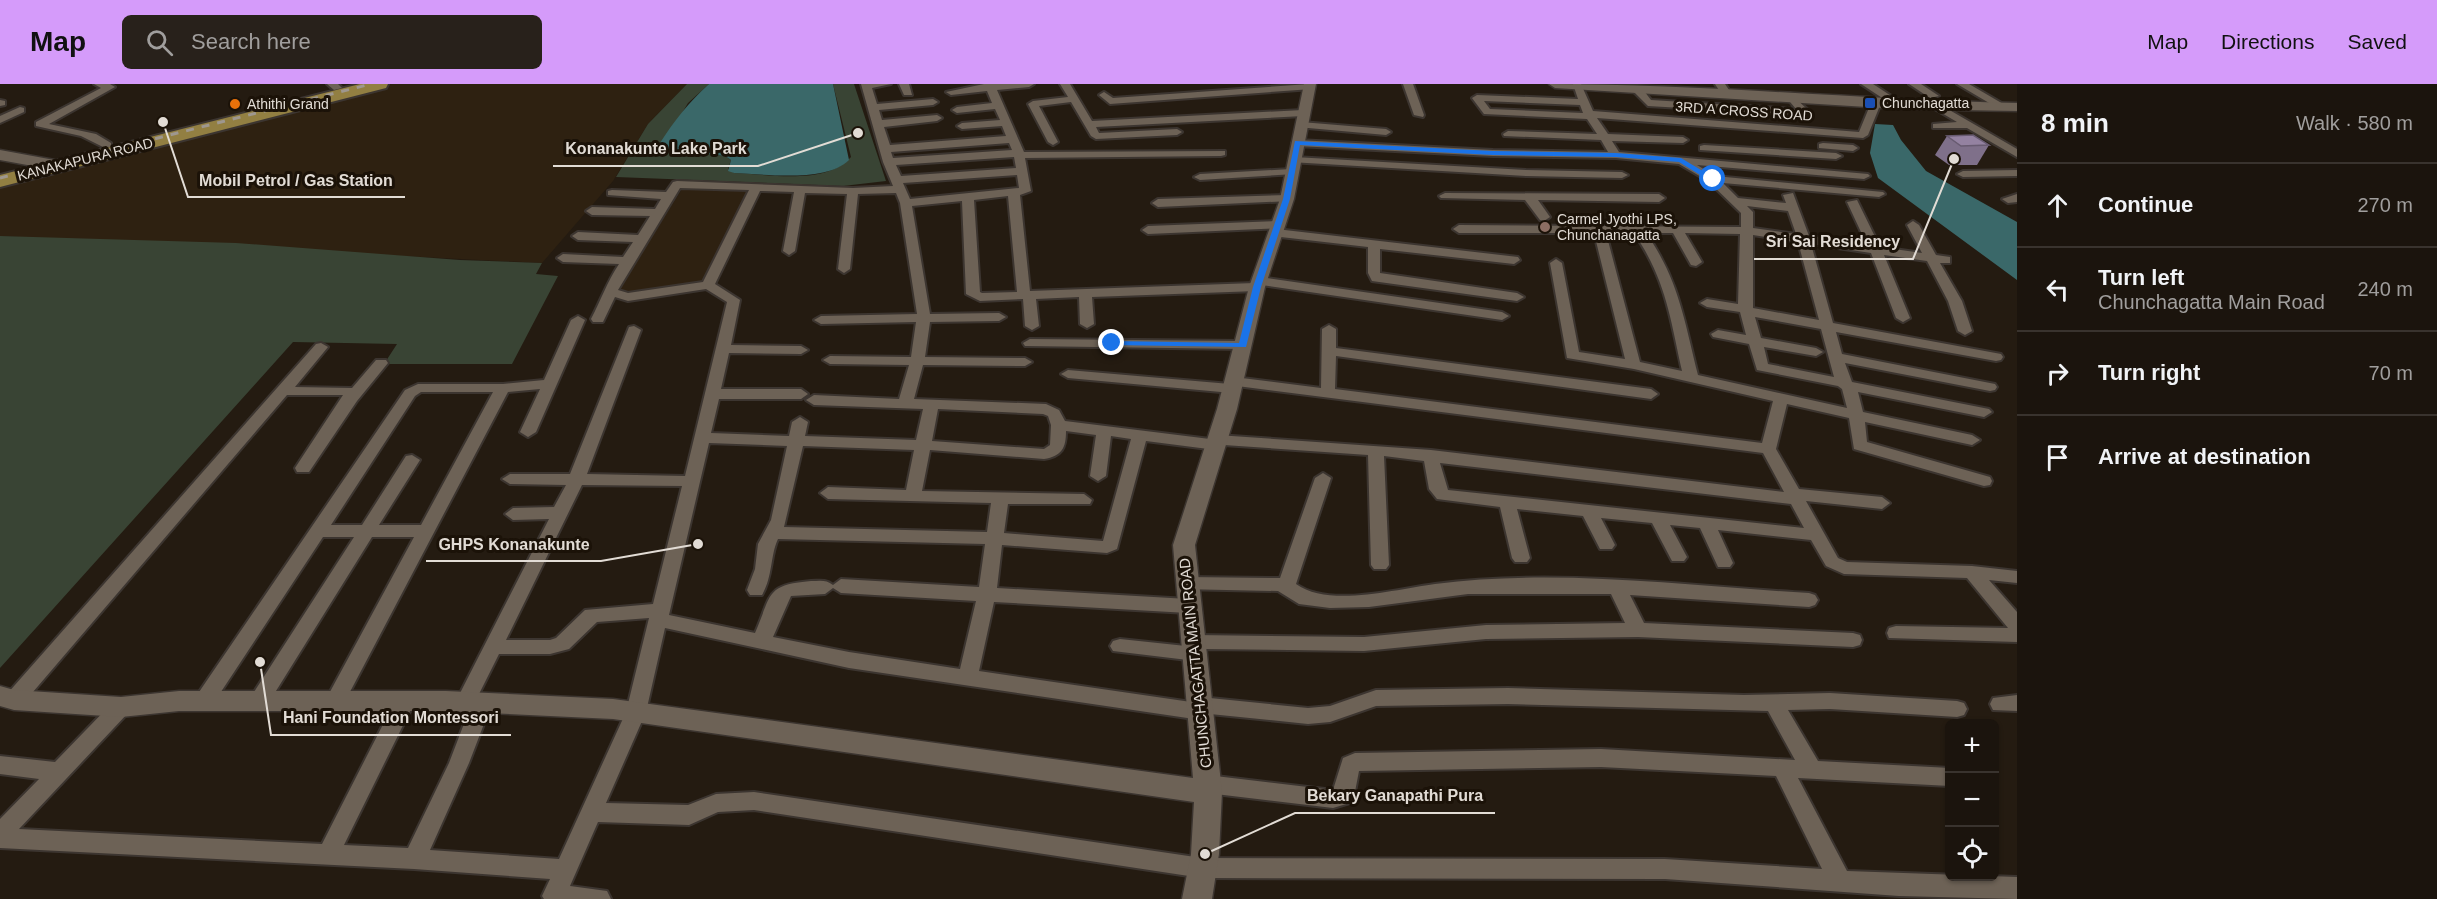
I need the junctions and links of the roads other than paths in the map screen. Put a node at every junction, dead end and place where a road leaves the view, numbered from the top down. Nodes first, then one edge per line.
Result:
1 (99, 84) edge
2 (380, 84) edge
3 (886, 84) edge
4 (1029, 84) edge
5 (1065, 84) edge
6 (1408, 84) edge
7 (1558, 84) edge
8 (1866, 84) edge
9 (1914, 84) edge
10 (1962, 84) edge
11 (113, 85) edge
12 (341, 85) edge
13 (867, 85) edge
14 (1309, 85) edge
15 (1577, 85) edge
16 (990, 86) edge
17 (1723, 88) edge
18 (1637, 89) junction
19 (951, 92) dead end
20 (1108, 92) edge
21 (1790, 96) junction
22 (1074, 99) junction
23 (1937, 101) junction
24 (933, 102) dead end
25 (1584, 102) junction
26 (1876, 103) junction
27 (999, 105) junction
28 (1900, 105) junction
29 (873, 107) junction
30 (2011, 107) edge
31 (20, 110) dead end
32 (957, 110) dead end
33 (1117, 115) dead end
34 (1419, 115) dead end
35 (1590, 115) junction
36 (937, 118) dead end
37 (0, 120) edge
38 (1007, 123) junction
39 (878, 124) junction
40 (1089, 124) junction
41 (1736, 125) junction
42 (962, 126) dead end
43 (1937, 126) dead end
44 (1970, 126) junction
45 (1177, 132) dead end
46 (1386, 132) dead end
47 (1508, 134) dead end
48 (937, 135) dead end
49 (1602, 135) junction
50 (1014, 139) junction
51 (1683, 140) dead end
52 (1053, 142) dead end
53 (1297, 142) junction
54 (107, 145) junction
55 (1753, 146) junction
56 (1704, 148) dead end
57 (1853, 148) dead end
58 (1986, 149) edge
59 (885, 150) junction
60 (2014, 150) edge
61 (1221, 153) dead end
62 (1019, 154) junction
63 (0, 155) edge
64 (1616, 155) junction
65 (1836, 156) dead end
66 (1681, 160) junction
67 (51, 164) junction
68 (1770, 168) junction
69 (1022, 171) junction
70 (2017, 172) edge
71 (1526, 173) junction
72 (0, 174) edge
73 (1963, 174) dead end
74 (1622, 175) dead end
75 (1864, 176) dead end
76 (1200, 177) dead end
77 (1713, 179) junction
78 (0, 181) edge
79 (897, 184) junction
80 (756, 188) junction
81 (800, 189) junction
82 (853, 191) junction
83 (612, 193) dead end
84 (1014, 194) junction
85 (1879, 194) dead end
86 (670, 195) junction
87 (1445, 196) dead end
88 (968, 197) junction
89 (1530, 197) junction
90 (1543, 197) junction
91 (1659, 198) dead end
92 (1287, 199) junction
93 (1738, 201) junction
94 (1853, 202) dead end
95 (906, 203) junction
96 (1158, 203) dead end
97 (592, 211) dead end
98 (659, 213) junction
99 (1544, 217) dead end
100 (1913, 225) dead end
101 (1278, 229) junction
102 (1459, 229) dead end
103 (1677, 229) junction
104 (1148, 230) dead end
105 (1599, 230) junction
106 (1638, 230) junction
107 (1747, 231) junction
108 (578, 236) dead end
109 (643, 239) junction
110 (1804, 241) junction
111 (1374, 245) junction
112 (789, 251) dead end
113 (1876, 251) junction
114 (563, 258) dead end
115 (1930, 258) junction
116 (1514, 260) dead end
117 (1946, 260) dead end
118 (629, 261) junction
119 (1696, 262) dead end
120 (1556, 263) dead end
121 (844, 268) dead end
122 (1259, 284) junction
123 (708, 285) junction
124 (611, 292) junction
125 (1085, 293) junction
126 (1027, 295) junction
127 (1517, 297) dead end
128 (1707, 303) dead end
129 (1747, 310) junction
130 (1502, 316) dead end
131 (999, 317) dead end
132 (924, 318) junction
133 (1903, 318) dead end
134 (598, 319) dead end
135 (578, 320) dead end
136 (821, 320) dead end
137 (1087, 324) dead end
138 (1032, 326) dead end
139 (1827, 326) junction
140 (1329, 329) dead end
141 (634, 330) dead end
142 (1965, 331) dead end
143 (1718, 334) dead end
144 (1755, 341) junction
145 (1030, 343) dead end
146 (1243, 345) junction
147 (321, 347) dead end
148 (724, 349) junction
149 (801, 350) dead end
150 (1327, 351) junction
151 (1816, 352) dead end
152 (1836, 357) junction
153 (1996, 357) dead end
154 (830, 360) dead end
155 (917, 362) junction
156 (1025, 362) dead end
157 (381, 363) dead end
158 (1634, 365) junction
159 (1068, 374) dead end
160 (1691, 378) junction
161 (550, 384) junction
162 (1845, 384) junction
163 (1233, 385) junction
164 (1990, 387) dead end
165 (503, 388) junction
166 (282, 391) junction
167 (1328, 393) junction
168 (713, 394) junction
169 (1651, 394) dead end
170 (353, 397) junction
171 (1781, 398) junction
172 (905, 404) junction
173 (932, 405) junction
174 (1984, 412) dead end
175 (1856, 415) junction
176 (800, 422) dead end
177 (1059, 425) junction
178 (1104, 429) junction
179 (528, 432) dead end
180 (1140, 434) junction
181 (702, 438) junction
182 (1972, 440) dead end
183 (797, 441) junction
184 (1217, 442) junction
185 (924, 446) junction
186 (1768, 448) junction
187 (1376, 450) junction
188 (1431, 456) junction
189 (412, 460) dead end
190 (303, 468) dead end
191 (1098, 476) dead end
192 (1323, 478) dead end
193 (510, 479) dead end
194 (576, 481) junction
195 (692, 481) junction
196 (1984, 481) dead end
197 (828, 493) dead end
198 (913, 496) junction
199 (1795, 497) junction
200 (1000, 498) junction
201 (1084, 500) dead end
202 (1507, 501) junction
203 (1882, 503) dead end
204 (1588, 509) junction
205 (560, 513) junction
206 (513, 514) dead end
207 (1657, 517) junction
208 (1706, 523) junction
209 (317, 531) junction
210 (367, 531) junction
211 (427, 531) junction
212 (773, 533) junction
213 (1817, 535) junction
214 (993, 538) junction
215 (1606, 545) dead end
216 (1678, 557) dead end
217 (1521, 558) dead end
218 (1724, 563) dead end
219 (1380, 565) dead end
220 (1972, 572) junction
221 (2017, 577) edge
222 (1186, 584) junction
223 (1287, 585) junction
224 (1618, 589) junction
225 (756, 590) dead end
226 (987, 594) junction
227 (1809, 600) dead end
228 (1188, 606) junction
229 (660, 615) junction
230 (2017, 625) edge
231 (1638, 630) junction
232 (1896, 633) dead end
233 (2017, 635) edge
234 (1853, 640) dead end
235 (761, 642) junction
236 (1120, 646) dead end
237 (493, 647) junction
238 (1195, 648) junction
239 (968, 678) junction
240 (7, 698) edge
241 (204, 701) junction
242 (259, 701) junction
243 (334, 701) junction
244 (405, 701) junction
245 (474, 702) junction
246 (1774, 703) junction
247 (121, 707) junction
248 (1200, 708) junction
249 (1957, 709) dead end
250 (636, 712) junction
251 (0, 765) edge
252 (1782, 767) junction
253 (1811, 768) junction
254 (60, 772) junction
255 (1945, 777) edge
256 (1208, 788) junction
257 (590, 812) junction
258 (8, 817) edge
259 (0, 834) edge
260 (0, 838) edge
261 (328, 855) junction
262 (414, 859) junction
263 (1202, 868) junction
264 (565, 870) junction
265 (1840, 881) junction
266 (2017, 888) edge
267 (554, 898) edge
268 (599, 899) edge
269 (1197, 899) edge

1 - 11 street
2 - 67 highway, KANAKAPURA ROAD
3 - 13 street
4 - 16 street
5 - 22 street
6 - 34 street
7 - 15 street
8 - 28 street
9 - 23 street
10 - 30 street
11 - 54 street
12 - 54 highway, KANAKAPURA ROAD
13 - 29 street
14 - 20 street
14 - 53 street, CHUNCHAGATTA MAIN ROAD
15 - 18 street
15 - 25 street
16 - 19 street
16 - 27 street
17 - 18 street
17 - 21 street
18 - 21 street
20 - 33 street
21 - 26 street
22 - 40 street
22 - 52 street
23 - 28 street
23 - 30 street
23 - 44 street
24 - 29 street
25 - 35 street
25 - 35 street, 3RD A CROSS ROAD
26 - 28 street
26 - 41 street, 3RD A CROSS ROAD
27 - 32 street
27 - 38 street
29 - 39 street
31 - 37 street
35 - 41 street, 3RD A CROSS ROAD
35 - 49 street
36 - 39 street
38 - 42 street
38 - 50 street
39 - 59 street
40 - 45 street
40 - 53 street
41 - 55 street
43 - 44 street
44 - 60 street
46 - 53 street
47 - 49 street
48 - 59 street
49 - 51 street
49 - 64 street
50 - 59 street
50 - 62 street
53 - 64 street
53 - 71 street
53 - 76 street
53 - 92 street, CHUNCHAGATTA MAIN ROAD
54 - 67 highway, KANAKAPURA ROAD
55 - 56 street
55 - 57 street
55 - 65 street
55 - 68 street
58 - 60 street
59 - 62 street
59 - 79 street
61 - 62 street
62 - 69 street
63 - 67 main road
64 - 66 street
66 - 68 street
66 - 77 street
67 - 72 highway, KANAKAPURA ROAD
67 - 78 highway, KANAKAPURA ROAD
68 - 75 street
69 - 79 street
69 - 84 street
70 - 73 street
71 - 74 street
71 - 90 street
77 - 85 street
77 - 93 street
79 - 82 street
79 - 95 street
80 - 81 street
80 - 86 street
80 - 123 street
81 - 82 street
81 - 112 street
82 - 121 street
83 - 86 street
84 - 88 street
84 - 126 street
86 - 98 street
87 - 89 street
88 - 95 street
88 - 126 street
89 - 90 street
89 - 99 street
90 - 91 street
92 - 96 street
92 - 101 street, CHUNCHAGATTA MAIN ROAD
93 - 107 street
93 - 110 street
94 - 113 street
95 - 132 street
97 - 98 street
98 - 109 street
100 - 115 street
101 - 104 street
101 - 111 street
101 - 122 street, CHUNCHAGATTA MAIN ROAD
102 - 105 street
103 - 106 street
103 - 107 street
103 - 119 street
105 - 106 street
105 - 158 street
106 - 160 street
107 - 110 street
107 - 129 street
108 - 109 street
109 - 118 street
110 - 113 street
110 - 139 street
111 - 116 street
111 - 127 street
113 - 115 street
113 - 133 street
114 - 118 street
115 - 117 street
115 - 142 street
118 - 124 street
120 - 158 street
122 - 125 street
122 - 130 street
122 - 146 street, CHUNCHAGATTA MAIN ROAD
123 - 124 street
123 - 148 street
124 - 134 street
125 - 126 street
125 - 137 street
126 - 138 street
128 - 129 street
129 - 139 street
129 - 144 street
131 - 132 street
132 - 136 street
132 - 155 street
135 - 161 street
139 - 152 street
139 - 153 street
140 - 150 street
141 - 194 street
143 - 144 street
144 - 151 street
144 - 162 street
145 - 146 street
146 - 163 street, CHUNCHAGATTA MAIN ROAD
147 - 166 street
148 - 149 street
148 - 168 street
150 - 167 street
150 - 169 street
152 - 162 street
152 - 164 street
154 - 155 street
155 - 156 street
155 - 172 street
157 - 170 street
158 - 160 street
159 - 163 street
160 - 171 street
161 - 165 street
161 - 179 street
162 - 174 street
162 - 175 street
163 - 167 street
163 - 184 street, CHUNCHAGATTA MAIN ROAD
165 - 209 street
165 - 211 street
166 - 170 street
166 - 240 street
167 - 186 street
168 - 172 street
168 - 181 street
170 - 190 street
171 - 175 street
171 - 186 street
172 - 173 street
173 - 177 street
173 - 185 street
175 - 182 street
175 - 196 street
176 - 183 street
177 - 178 street
177 - 185 street
178 - 180 street
178 - 191 street
180 - 184 street
180 - 214 street
181 - 183 street
181 - 195 street
183 - 185 street
183 - 212 street
184 - 187 street
184 - 222 street, CHUNCHAGATTA MAIN ROAD
185 - 198 street
186 - 199 street
187 - 188 street
187 - 219 street
188 - 199 street
188 - 202 street
189 - 210 street
192 - 223 street
193 - 194 street
194 - 195 street
194 - 205 street
195 - 229 street
197 - 198 street
198 - 200 street
199 - 203 street
199 - 213 street
200 - 201 street
200 - 214 street
202 - 204 street
202 - 217 street
204 - 207 street
204 - 215 street
205 - 206 street
205 - 237 street
207 - 208 street
207 - 216 street
208 - 213 street
208 - 218 street
209 - 210 street
209 - 241 street
210 - 211 street
210 - 242 street
211 - 243 street
212 - 214 street
212 - 225 street
213 - 220 street
214 - 226 street
220 - 221 street
220 - 230 street
222 - 223 street
222 - 228 street, CHUNCHAGATTA MAIN ROAD
223 - 224 street
224 - 227 street
224 - 231 street
226 - 228 street
226 - 235 street
226 - 239 street
228 - 238 street, CHUNCHAGATTA MAIN ROAD
229 - 235 street
229 - 237 street
229 - 250 street
231 - 234 street
231 - 238 street
232 - 233 street
235 - 239 street
236 - 238 street
237 - 245 street
238 - 248 street, CHUNCHAGATTA MAIN ROAD
239 - 248 street
240 - 247 street
241 - 242 street
241 - 247 street
242 - 243 street
243 - 244 street
244 - 245 street
244 - 261 street
245 - 250 street
245 - 262 street
246 - 248 street
246 - 249 street
246 - 253 street
247 - 254 street
248 - 256 street, CHUNCHAGATTA MAIN ROAD
250 - 256 street
250 - 257 street
251 - 254 street
252 - 253 street
252 - 256 street
252 - 265 street
253 - 255 street
254 - 258 street
256 - 263 street, CHUNCHAGATTA MAIN ROAD
257 - 263 street
257 - 264 street
258 - 259 street
260 - 261 street
261 - 262 street
262 - 264 street
263 - 265 street
263 - 269 street, CHUNCHAGATTA MAIN ROAD
264 - 267 street
265 - 266 street
267 - 268 street

